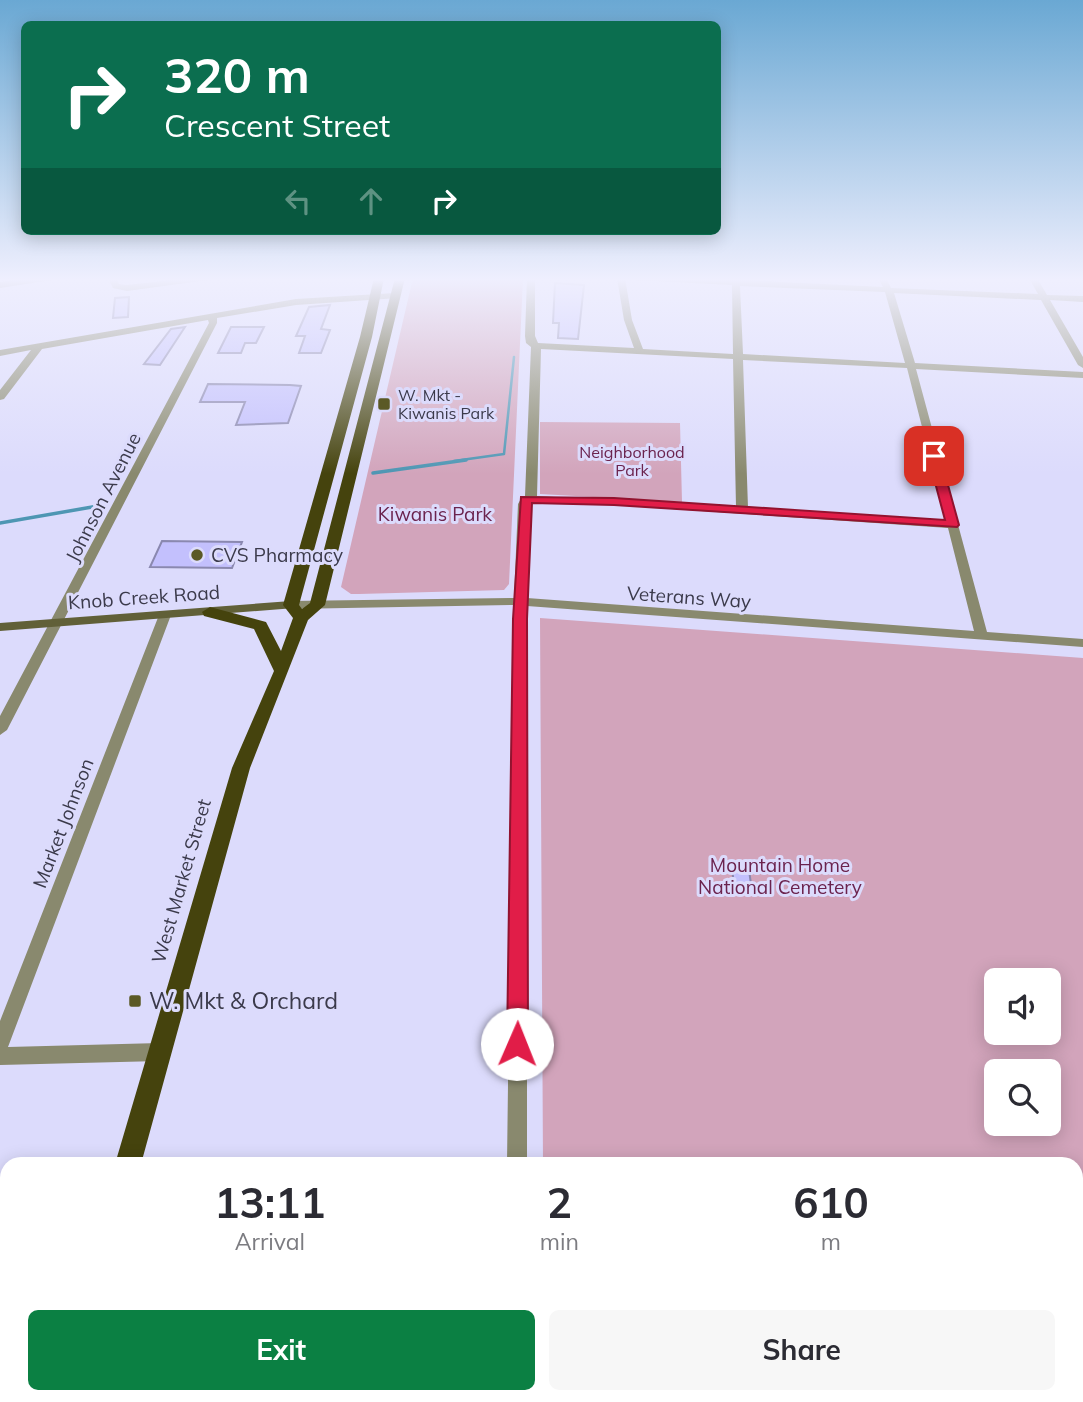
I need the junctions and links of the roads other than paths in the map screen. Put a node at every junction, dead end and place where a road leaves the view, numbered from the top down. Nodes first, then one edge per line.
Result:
1 (54, 343) edge
2 (202, 343) edge
3 (363, 343) edge
4 (383, 343) edge
5 (532, 343) edge
6 (637, 343) edge
7 (738, 343) edge
8 (903, 343) edge
9 (1071, 343) edge
10 (39, 346) junction
11 (536, 346) junction
12 (0, 352) edge
13 (640, 352) junction
14 (739, 357) junction
15 (1083, 365) edge
16 (910, 366) junction
17 (1083, 375) edge
18 (0, 397) edge
19 (531, 499) junction
20 (742, 510) junction
21 (952, 525) junction
22 (520, 602) junction
23 (317, 605) junction
24 (296, 611) junction
25 (210, 612) junction
26 (165, 615) junction
27 (57, 623) junction
28 (0, 626) edge
29 (982, 636) junction
30 (1083, 643) edge
31 (282, 671) junction
32 (0, 730) edge
33 (0, 1045) edge
34 (160, 1052) junction
35 (0, 1056) edge
36 (130, 1157) edge
37 (517, 1157) edge

1 - 10 street
2 - 27 street, Johnson Avenue
3 - 24 main road, West Market Street
4 - 23 main road
5 - 11 street
6 - 13 street
7 - 14 street
8 - 16 street
9 - 15 street
10 - 12 street
10 - 18 street
11 - 13 street
11 - 19 street
13 - 14 street
14 - 16 street
14 - 20 street
16 - 17 street
16 - 21 street
19 - 20 street
19 - 22 street
20 - 21 street
21 - 29 street
22 - 23 street, Veterans Way
22 - 29 street, Veterans Way
22 - 37 street
23 - 24 main road
24 - 25 main road, Knob Creek Road
24 - 31 main road, West Market Street
25 - 26 main road, Knob Creek Road
25 - 31 main road
26 - 27 main road, Knob Creek Road
26 - 33 street, Market Johnson
27 - 28 main road, Knob Creek Road
27 - 32 street, Johnson Avenue
29 - 30 street, Veterans Way
31 - 34 main road, West Market Street
34 - 35 street
34 - 36 main road, West Market Street

